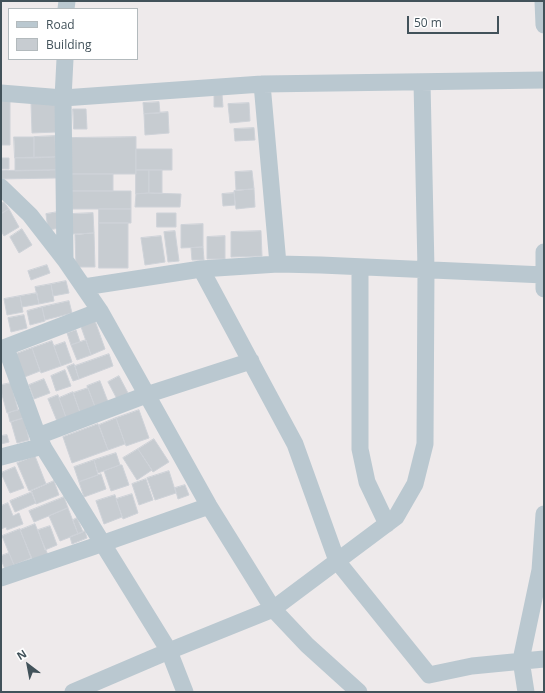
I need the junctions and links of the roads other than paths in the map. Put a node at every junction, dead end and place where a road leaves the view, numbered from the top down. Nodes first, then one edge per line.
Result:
1 (543, 1) edge
2 (544, 25) edge
3 (64, 60) edge
4 (544, 80) edge
5 (422, 82) junction
6 (262, 84) junction
7 (1, 93) edge
8 (63, 98) junction
9 (1, 188) edge
10 (544, 252) edge
11 (65, 260) junction
12 (278, 264) junction
13 (360, 267) junction
14 (201, 269) junction
15 (426, 269) junction
16 (544, 276) edge
17 (84, 287) junction
18 (544, 289) edge
19 (100, 310) junction
20 (4, 349) edge
21 (251, 361) junction
22 (146, 395) junction
23 (41, 441) junction
24 (1, 457) edge
25 (209, 506) junction
26 (544, 514) edge
27 (387, 524) junction
28 (104, 543) junction
29 (337, 561) junction
30 (542, 570) edge
31 (1, 578) edge
32 (273, 609) junction
33 (170, 651) junction
34 (544, 659) edge
35 (521, 660) junction
36 (73, 692) edge
37 (185, 692) edge
38 (359, 692) edge
39 (526, 692) edge

1 - 2 street
3 - 8 street
4 - 5 street
5 - 6 street
5 - 15 street
6 - 8 street
6 - 12 street
7 - 8 street
8 - 11 street
9 - 11 street
10 - 16 street
11 - 17 street
12 - 13 street
12 - 14 street
13 - 15 street
13 - 27 street
14 - 17 street
14 - 21 street
15 - 16 street
15 - 27 street
16 - 18 street
17 - 19 street
19 - 20 street
19 - 22 street
20 - 23 street
21 - 22 street
21 - 29 street
22 - 23 street
22 - 25 street
23 - 24 street
23 - 28 street
25 - 28 street
25 - 32 street
26 - 30 street
27 - 29 street
28 - 31 street
28 - 33 street
29 - 32 street
29 - 35 street
30 - 35 street
32 - 33 street
32 - 38 street
33 - 36 street
33 - 37 street
34 - 35 street
35 - 39 street

